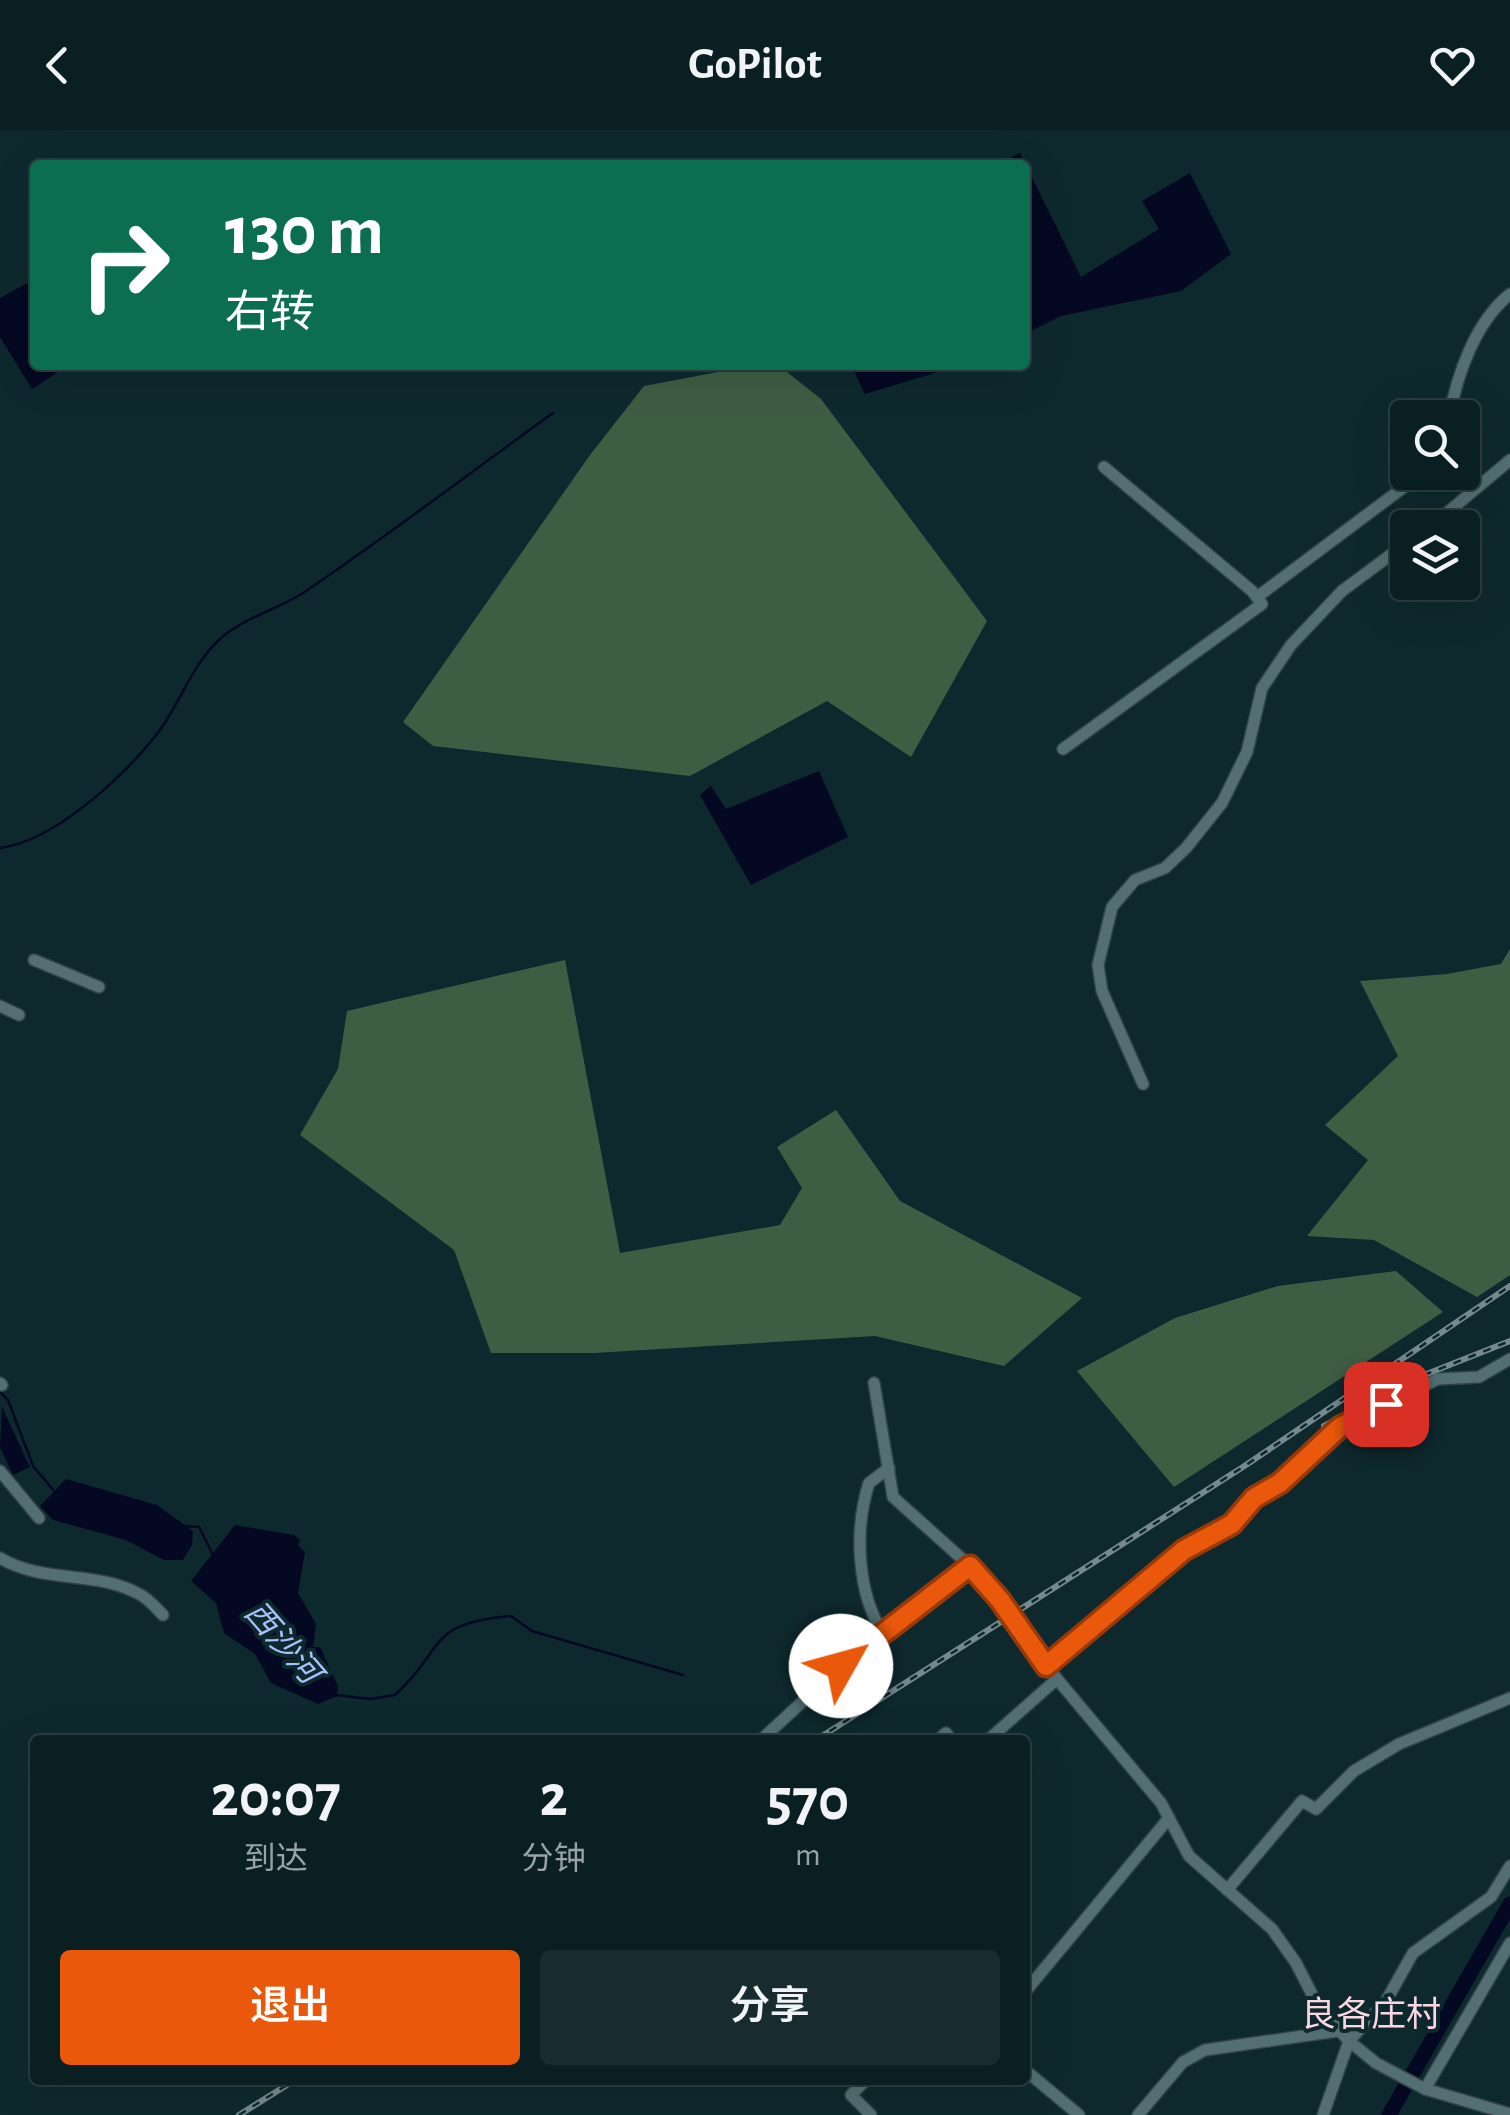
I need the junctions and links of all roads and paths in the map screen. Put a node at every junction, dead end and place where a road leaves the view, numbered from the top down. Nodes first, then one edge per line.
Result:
1 (1510, 294) edge
2 (1453, 400) edge
3 (1510, 460) edge
4 (1104, 467) dead end
5 (1400, 490) edge
6 (1450, 510) edge
7 (1390, 555) edge
8 (1257, 598) junction
9 (1063, 749) dead end
10 (34, 960) dead end
11 (100, 988) dead end
12 (0, 1006) edge
13 (18, 1015) dead end
14 (1143, 1084) dead end
15 (1510, 1359) edge
16 (874, 1383) dead end
17 (888, 1468) junction
18 (0, 1471) edge
19 (40, 1518) dead end
20 (0, 1558) edge
21 (970, 1566) junction
22 (163, 1615) dead end
23 (882, 1634) junction
24 (1046, 1666) junction
25 (1056, 1679) junction
26 (1510, 1698) edge
27 (766, 1735) edge
28 (994, 1735) edge
29 (1169, 1818) junction
30 (1510, 1866) edge
31 (1227, 1890) junction
32 (1510, 1943) edge
33 (1030, 1986) edge
34 (1338, 2031) junction
35 (1349, 2041) junction
36 (1030, 2074) edge
37 (860, 2085) edge
38 (1425, 2090) junction
39 (1510, 2114) edge
40 (871, 2115) edge
41 (1079, 2115) edge
42 (1138, 2115) edge
43 (1323, 2115) edge

1 - 2 street
3 - 6 street
4 - 8 street
5 - 8 street
7 - 14 street
8 - 9 street
10 - 11 street
12 - 13 street
15 - 24 street
16 - 17 street
17 - 21 street
17 - 23 street
18 - 19 street
20 - 22 street
21 - 23 street
21 - 24 street, bridge
23 - 27 street
24 - 25 street
25 - 28 street
25 - 29 street
26 - 31 street
29 - 31 street
29 - 33 street
30 - 35 street
31 - 34 street
32 - 38 street
34 - 35 street
34 - 42 street
35 - 38 street
35 - 43 street
36 - 41 street
37 - 40 street
38 - 39 street

